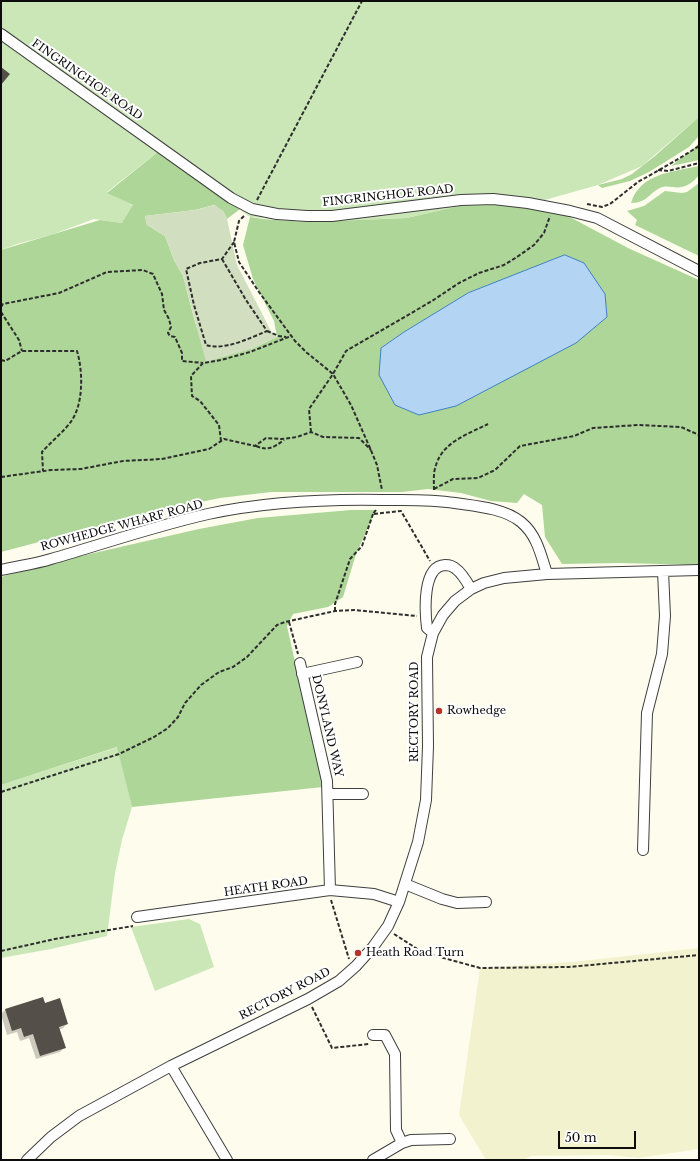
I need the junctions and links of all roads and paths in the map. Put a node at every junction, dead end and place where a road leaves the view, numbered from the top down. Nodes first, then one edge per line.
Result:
1 (362, 1) edge
2 (2, 35) edge
3 (699, 146) edge
4 (699, 162) edge
5 (657, 170) junction
6 (584, 203) dead end
7 (552, 207) junction
8 (252, 209) junction
9 (234, 242) junction
10 (222, 259) junction
11 (699, 271) edge
12 (1, 307) edge
13 (1, 312) edge
14 (267, 331) junction
15 (290, 336) junction
16 (22, 351) junction
17 (1, 360) edge
18 (203, 363) junction
19 (333, 374) junction
20 (488, 424) dead end
21 (311, 432) junction
22 (699, 435) edge
23 (285, 439) junction
24 (221, 441) junction
25 (255, 446) junction
26 (372, 451) junction
27 (43, 472) junction
28 (1, 477) edge
29 (434, 494) junction
30 (380, 500) junction
31 (373, 514) junction
32 (435, 569) junction
33 (1, 570) edge
34 (699, 570) edge
35 (663, 572) junction
36 (547, 574) junction
37 (471, 589) junction
38 (335, 611) junction
39 (426, 617) junction
40 (289, 621) junction
41 (433, 633) junction
42 (357, 662) dead end
43 (300, 663) joint
44 (302, 674) junction
45 (1, 792) edge
46 (328, 794) junction
47 (363, 794) dead end
48 (642, 850) dead end
49 (405, 884) junction
50 (329, 890) junction
51 (399, 902) junction
52 (486, 902) dead end
53 (137, 917) joint
54 (386, 929) junction
55 (1, 951) edge
56 (699, 955) edge
57 (352, 970) junction
58 (308, 998) junction
59 (373, 1035) joint
60 (171, 1066) junction
61 (450, 1139) dead end
62 (402, 1143) junction
63 (27, 1160) edge
64 (227, 1160) edge
65 (373, 1160) edge

1 - 8 path
2 - 8 street, FINGRINGHOE ROAD
3 - 5 path
4 - 5 path
5 - 6 path
7 - 8 street, FINGRINGHOE ROAD
7 - 11 street, FINGRINGHOE ROAD
7 - 19 path
8 - 9 path
9 - 10 path
9 - 15 path
10 - 14 path
10 - 14 path
12 - 18 path
13 - 16 path
14 - 15 path
15 - 18 path
15 - 19 path
16 - 17 path
16 - 27 path
18 - 24 path
19 - 21 path
19 - 26 path
20 - 29 path
21 - 23 path
21 - 26 path
22 - 29 path
23 - 25 path
23 - 25 path
24 - 25 path
24 - 27 path
26 - 30 path
27 - 28 path
29 - 30 street, ROWHEDGE WHARF ROAD
29 - 36 street, ROWHEDGE WHARF ROAD
30 - 31 path
30 - 31 path
30 - 33 street, ROWHEDGE WHARF ROAD
31 - 32 path
31 - 38 path
32 - 37 street
32 - 39 street
34 - 35 street, RECTORY ROAD
35 - 36 street, RECTORY ROAD
35 - 48 street
36 - 37 street, RECTORY ROAD
37 - 41 street, RECTORY ROAD
38 - 39 path
38 - 40 path
39 - 41 street
40 - 43 path
40 - 45 path
41 - 49 street, RECTORY ROAD
42 - 44 street
43 - 44 street, DONYLAND WAY
44 - 46 street, DONYLAND WAY
46 - 47 street
46 - 50 street, DONYLAND WAY
49 - 51 street, RECTORY ROAD
49 - 52 street
50 - 51 street, HEATH ROAD
50 - 53 street, HEATH ROAD
50 - 57 path
51 - 54 street, RECTORY ROAD
53 - 55 path
54 - 56 path
54 - 57 street, RECTORY ROAD
57 - 58 street, RECTORY ROAD
58 - 59 path
58 - 60 street, RECTORY ROAD
59 - 62 street
60 - 63 street, RECTORY ROAD
60 - 64 street
61 - 62 street
62 - 65 street

